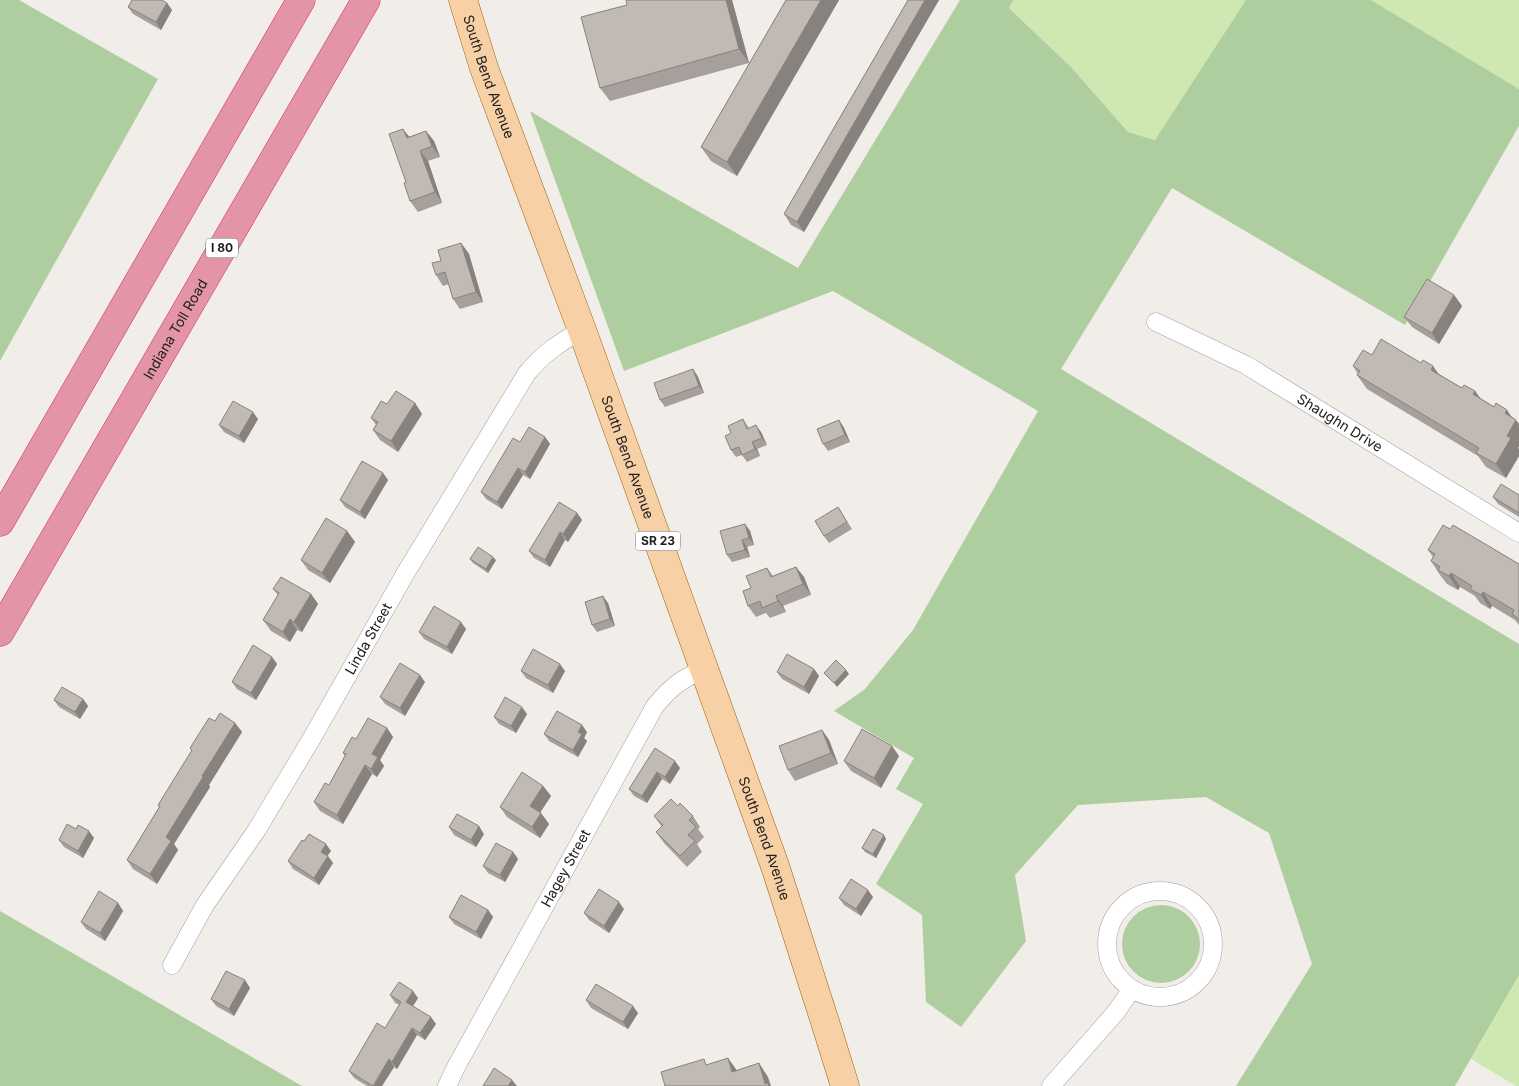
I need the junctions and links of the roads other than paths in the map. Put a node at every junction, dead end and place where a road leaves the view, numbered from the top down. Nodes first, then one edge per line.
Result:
1 (301, 0) edge
2 (366, 0) edge
3 (463, 0) edge
4 (1156, 322) dead end
5 (582, 330) junction
6 (0, 522) edge
7 (1519, 533) edge
8 (0, 632) edge
9 (704, 669) junction
10 (172, 965) dead end
11 (1132, 989) junction
12 (447, 1086) edge
13 (844, 1086) edge
14 (1051, 1086) edge

1 - 6 highway
2 - 8 highway, Indiana Toll Road / I 80
3 - 5 main road, South Bend Avenue / SR 23
4 - 7 street, Shaughn Drive
5 - 9 main road, South Bend Avenue / SR 23
5 - 10 street, Linda Street
9 - 12 street, Hagey Street
9 - 13 main road, South Bend Avenue / SR 23
11 - 11 street
11 - 14 street

